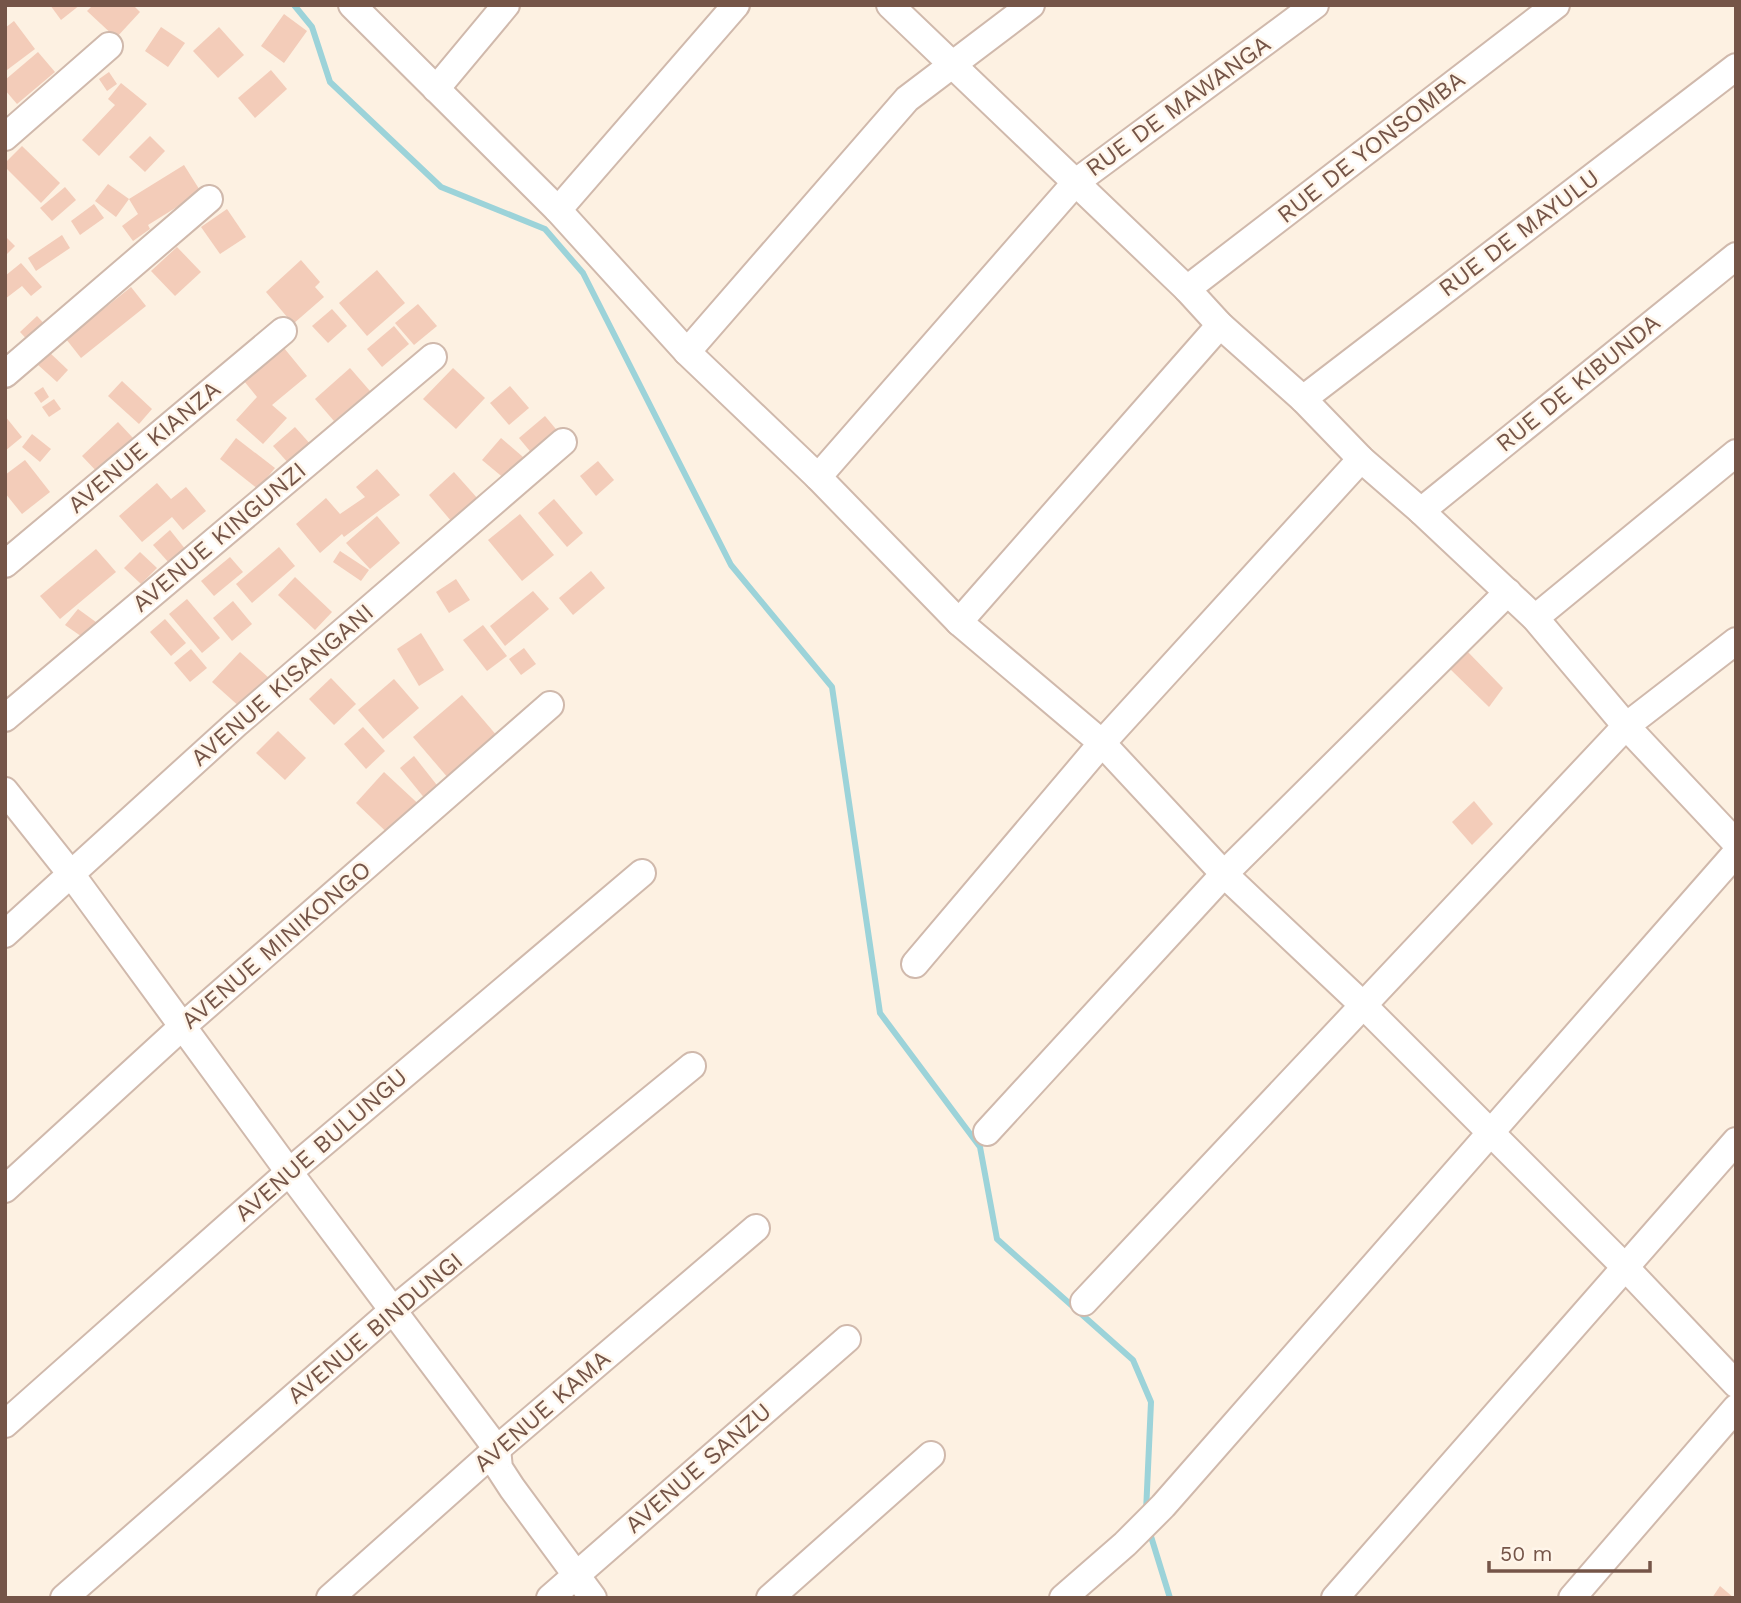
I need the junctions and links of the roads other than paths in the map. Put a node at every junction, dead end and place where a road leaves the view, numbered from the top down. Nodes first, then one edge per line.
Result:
1 (352, 5) edge
2 (506, 5) edge
3 (736, 5) edge
4 (890, 5) edge
5 (1031, 5) edge
6 (1315, 5) edge
7 (1556, 5) edge
8 (109, 46) dead end
9 (952, 64) junction
10 (1736, 67) edge
11 (436, 89) junction
12 (5, 136) edge
13 (1076, 182) junction
14 (209, 199) dead end
15 (558, 211) junction
16 (1736, 256) edge
17 (1187, 289) junction
18 (1220, 325) junction
19 (283, 331) dead end
20 (687, 352) junction
21 (433, 357) dead end
22 (5, 374) edge
23 (1303, 399) junction
24 (564, 442) dead end
25 (1736, 453) edge
26 (1361, 459) junction
27 (818, 477) junction
28 (1421, 511) junction
29 (5, 564) edge
30 (1508, 592) junction
31 (1535, 618) junction
32 (959, 622) junction
33 (1736, 641) edge
34 (550, 705) dead end
35 (5, 718) edge
36 (1626, 726) junction
37 (1102, 743) junction
38 (5, 791) edge
39 (1736, 843) edge
40 (1736, 853) edge
41 (642, 873) dead end
42 (71, 874) junction
43 (1224, 874) junction
44 (5, 934) edge
45 (915, 964) dead end
46 (1364, 1006) junction
47 (183, 1026) junction
48 (692, 1066) dead end
49 (987, 1132) dead end
50 (1489, 1132) junction
51 (1736, 1141) edge
52 (289, 1172) junction
53 (5, 1188) edge
54 (757, 1228) dead end
55 (1624, 1266) junction
56 (1084, 1302) dead end
57 (392, 1311) junction
58 (847, 1339) dead end
59 (1736, 1384) edge
60 (1736, 1408) edge
61 (5, 1424) edge
62 (497, 1448) junction
63 (931, 1455) dead end
64 (577, 1574) junction
65 (64, 1598) edge
66 (330, 1598) edge
67 (550, 1598) edge
68 (593, 1598) edge
69 (770, 1598) edge
70 (1063, 1598) edge
71 (1335, 1598) edge
72 (1572, 1598) edge

1 - 11 street
2 - 11 street
3 - 15 street
4 - 9 street
5 - 9 street
6 - 13 street, RUE DE MAWANGA
7 - 17 street, RUE DE YONSOMBA
8 - 12 street
9 - 13 street
9 - 20 street
10 - 23 street, RUE DE MAYULU
11 - 15 street
13 - 17 street
13 - 27 street, RUE DE MAWANGA
14 - 22 street
15 - 20 street
16 - 28 street, RUE DE KIBUNDA
17 - 18 street
18 - 23 street
18 - 32 street
19 - 29 street, AVENUE KIANZA
20 - 27 street
21 - 35 street, AVENUE KINGUNZI
23 - 26 street
24 - 42 street, AVENUE KISANGANI
25 - 31 street
26 - 28 street
26 - 37 street
27 - 32 street
28 - 30 street
30 - 31 street
30 - 43 street
31 - 36 street
32 - 37 street
33 - 36 street
34 - 47 street, AVENUE MINIKONGO
36 - 39 street
36 - 46 street
37 - 43 street
37 - 45 street
38 - 42 street
40 - 50 street
41 - 52 street, AVENUE BULUNGU
42 - 44 street, AVENUE KISANGANI
42 - 47 street
43 - 46 street
43 - 49 street
46 - 50 street
46 - 56 street
47 - 52 street
47 - 53 street, AVENUE MINIKONGO
48 - 57 street, AVENUE BINDUNGI
50 - 55 street
50 - 70 street
51 - 55 street
52 - 57 street
52 - 61 street, AVENUE BULUNGU
54 - 62 street, AVENUE KAMA
55 - 59 street
55 - 71 street
57 - 62 street
57 - 65 street, AVENUE BINDUNGI
58 - 64 street, AVENUE SANZU
60 - 72 street
62 - 64 street
62 - 66 street, AVENUE KAMA
63 - 69 street
64 - 67 street, AVENUE SANZU
64 - 68 street

